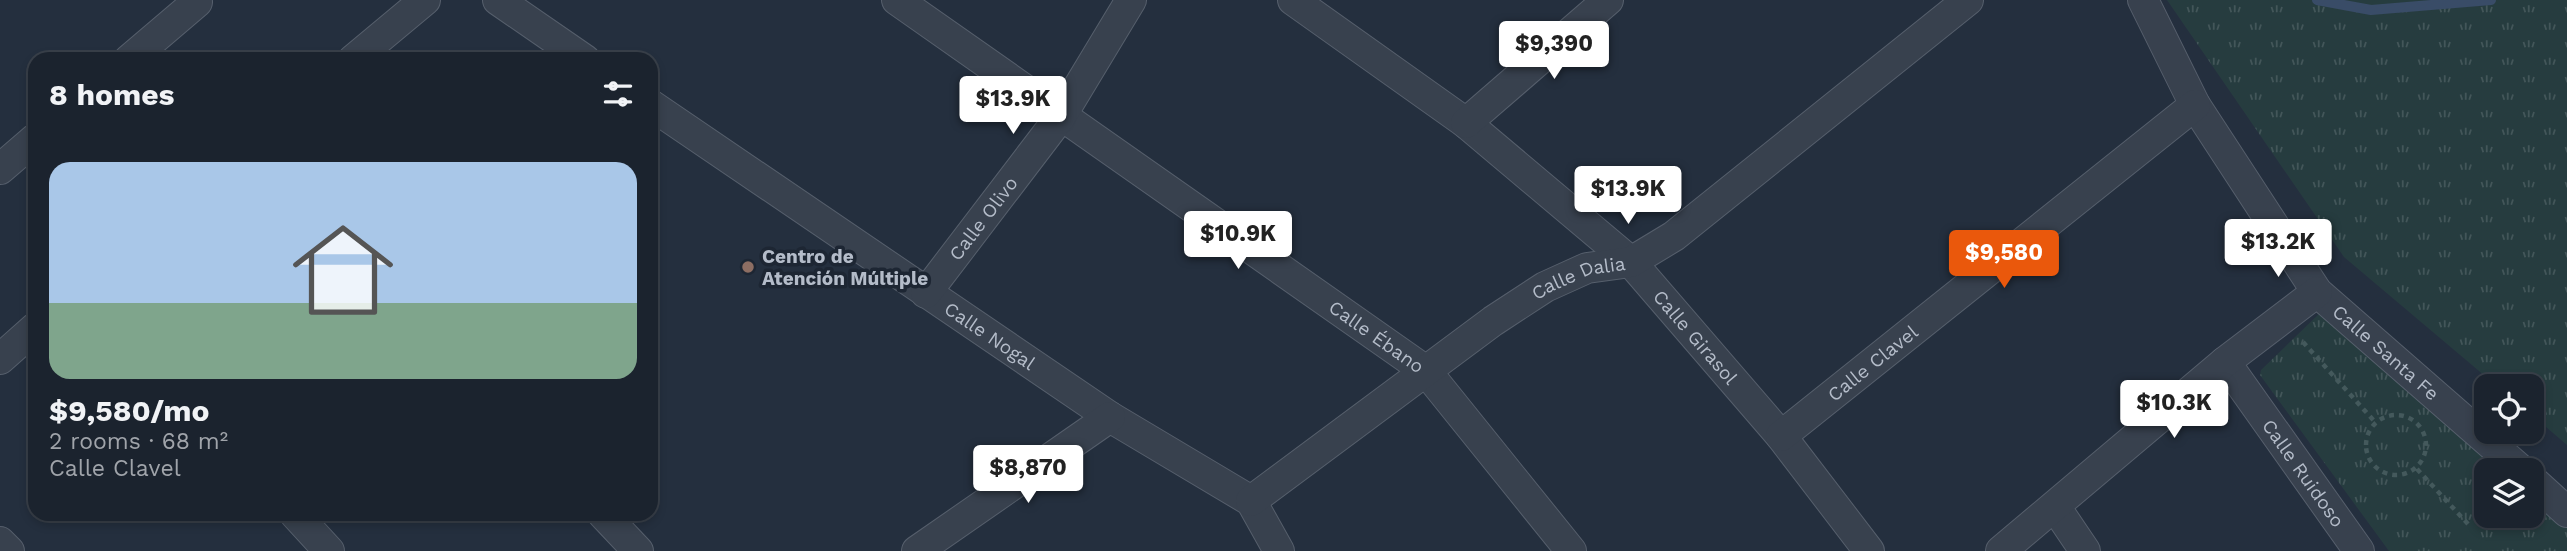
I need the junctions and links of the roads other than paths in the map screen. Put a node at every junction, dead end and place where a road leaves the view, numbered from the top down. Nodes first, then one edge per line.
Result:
1 (194, 0) edge
2 (425, 0) edge
3 (498, 0) edge
4 (897, 0) edge
5 (1130, 0) edge
6 (1293, 0) edge
7 (1608, 0) edge
8 (1968, 0) edge
9 (2143, 0) edge
10 (138, 52) edge
11 (363, 52) edge
12 (573, 52) edge
13 (2195, 105) junction
14 (658, 110) edge
15 (1061, 116) junction
16 (1466, 123) junction
17 (28, 145) edge
18 (0, 169) edge
19 (1631, 262) junction
20 (2317, 292) junction
21 (926, 293) junction
22 (28, 334) edge
23 (0, 359) edge
24 (2225, 362) junction
25 (1426, 371) junction
26 (1110, 417) junction
27 (1782, 436) junction
28 (2507, 458) edge
29 (2544, 491) edge
30 (1251, 501) junction
31 (2056, 508) junction
32 (2567, 512) edge
33 (301, 521) edge
34 (610, 521) edge
35 (0, 542) edge
36 (9, 551) edge
37 (329, 551) edge
38 (638, 551) edge
39 (917, 551) edge
40 (1279, 551) edge
41 (1571, 551) edge
42 (1869, 551) edge
43 (2001, 551) edge
44 (2085, 551) edge
45 (2360, 551) edge

1 - 10 street
2 - 11 street
3 - 12 street
4 - 15 street, Calle Ébano
5 - 15 street, Calle Olivo
6 - 16 street, Calle Girasol
7 - 16 street
8 - 19 street, Calle Dalia
9 - 13 street, Calle Santa Fe
13 - 20 street, Calle Santa Fe
13 - 27 street, Calle Clavel
14 - 21 street, Calle Nogal
15 - 21 street, Calle Olivo
15 - 25 street, Calle Ébano
16 - 19 street, Calle Girasol
17 - 18 street
19 - 25 street, Calle Dalia
19 - 27 street, Calle Girasol
20 - 24 street
20 - 28 street, Calle Santa Fe
21 - 26 street, Calle Nogal
22 - 23 street
24 - 31 street
24 - 45 street, Calle Ruidoso
25 - 30 street, Calle Dalia
25 - 41 street, Calle Ébano
26 - 30 street, Calle Nogal
26 - 39 street
27 - 42 street, Calle Girasol
29 - 32 street
30 - 40 street, Calle Nogal
31 - 43 street
31 - 44 street
33 - 37 street
34 - 38 street
35 - 36 street

